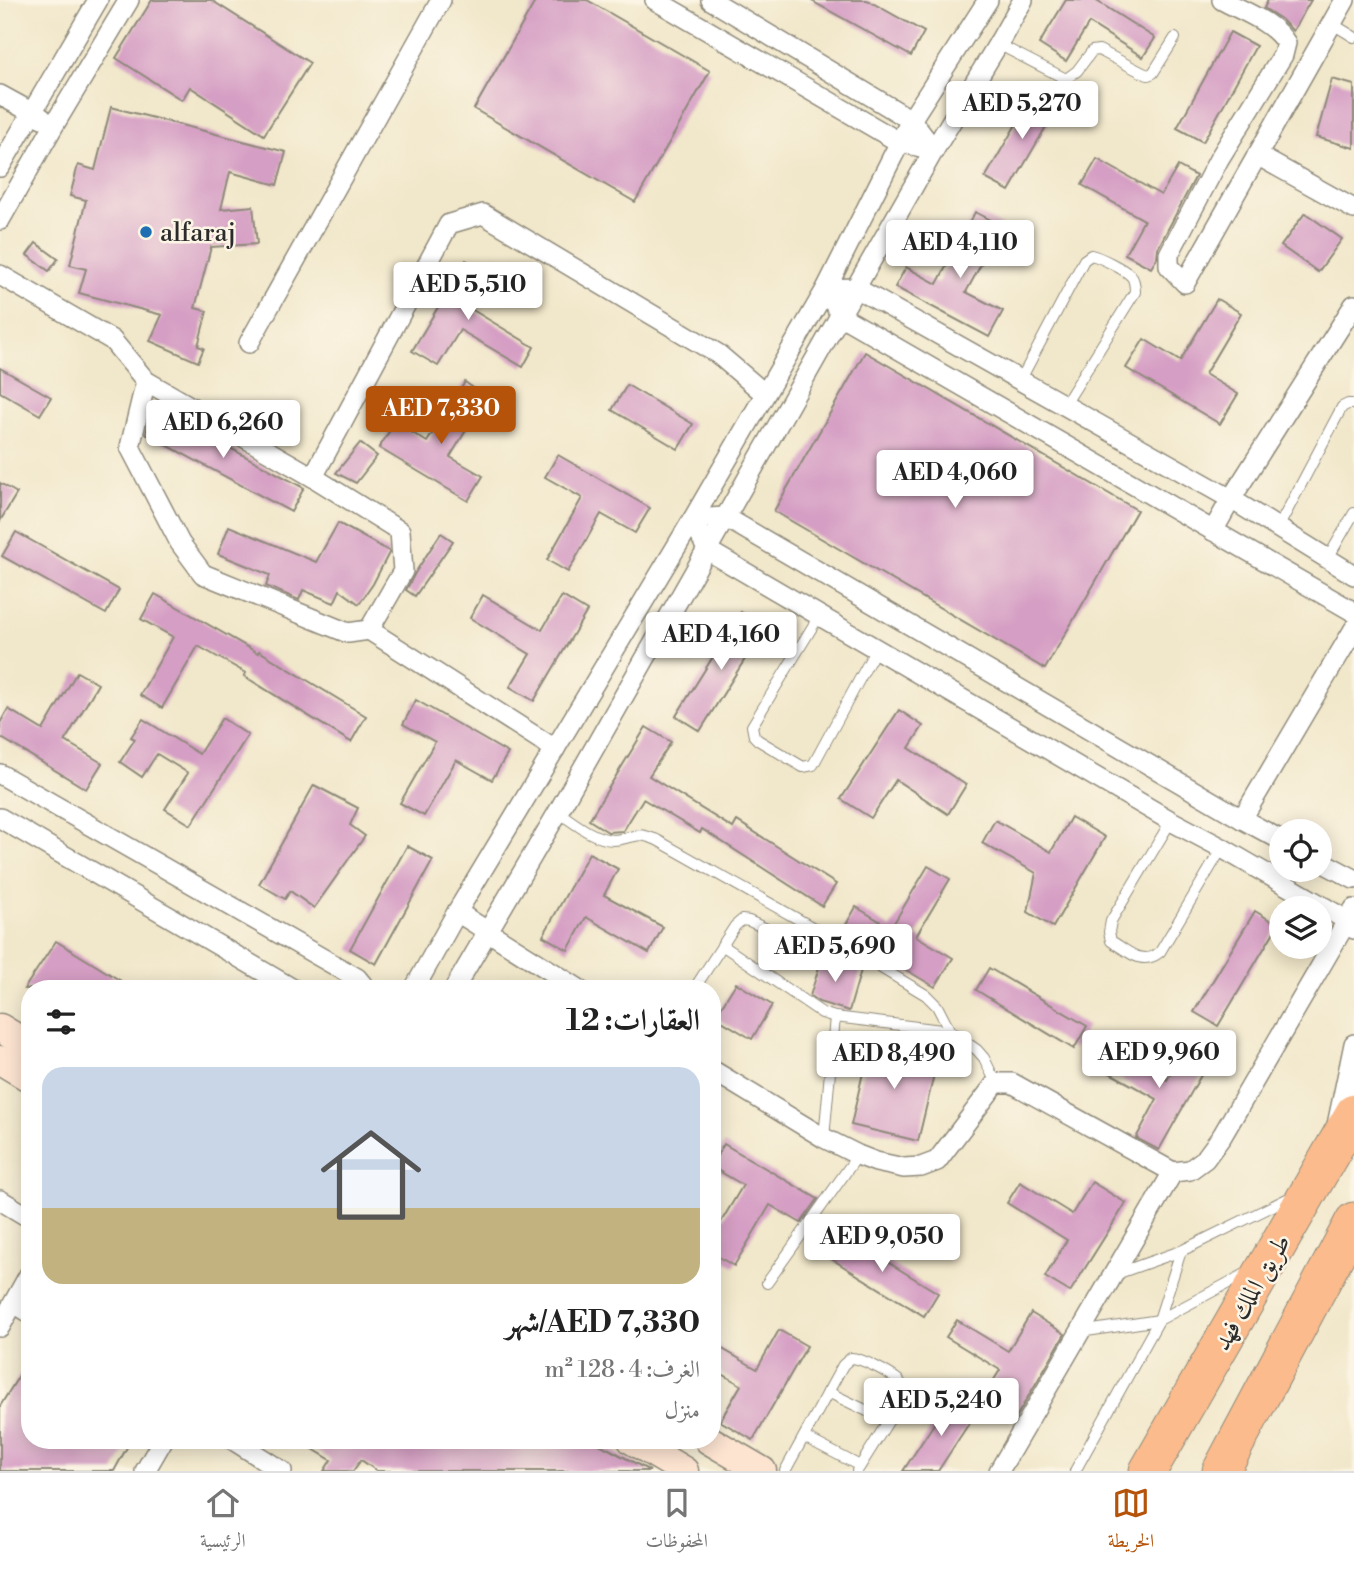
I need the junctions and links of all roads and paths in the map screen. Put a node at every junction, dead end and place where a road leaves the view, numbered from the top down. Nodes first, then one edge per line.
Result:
1 (98, 0) edge
2 (129, 0) edge
3 (441, 0) edge
4 (655, 0) edge
5 (712, 0) edge
6 (988, 0) edge
7 (1023, 0) edge
8 (1222, 0) edge
9 (1345, 0) edge
10 (1331, 23) junction
11 (1354, 37) edge
12 (1175, 38) dead end
13 (998, 44) junction
14 (0, 95) edge
15 (31, 112) junction
16 (911, 120) junction
17 (54, 125) junction
18 (6, 142) edge
19 (899, 142) junction
20 (934, 150) junction
21 (1257, 155) junction
22 (0, 167) edge
23 (29, 169) junction
24 (1354, 209) edge
25 (0, 220) edge
26 (0, 275) edge
27 (856, 288) junction
28 (826, 289) junction
29 (1354, 305) edge
30 (841, 316) junction
31 (249, 343) dead end
32 (146, 381) junction
33 (1020, 381) junction
34 (765, 394) junction
35 (1354, 404) edge
36 (1064, 407) junction
37 (313, 477) junction
38 (1231, 499) junction
39 (1354, 513) edge
40 (725, 517) junction
41 (693, 519) junction
42 (1278, 528) junction
43 (1213, 531) junction
44 (707, 550) junction
45 (1328, 558) junction
46 (1354, 575) edge
47 (1354, 612) edge
48 (819, 616) junction
49 (1354, 629) edge
50 (369, 630) junction
51 (876, 649) junction
52 (555, 749) junction
53 (0, 774) edge
54 (558, 812) junction
55 (0, 818) edge
56 (1242, 819) junction
57 (1171, 821) junction
58 (1269, 834) edge
59 (1222, 848) junction
60 (1332, 867) edge
61 (1354, 879) edge
62 (457, 912) junction
63 (1352, 920) edge
64 (487, 932) junction
65 (828, 936) junction
66 (722, 945) junction
67 (278, 980) edge
68 (359, 980) edge
69 (419, 980) edge
70 (459, 980) edge
71 (564, 980) edge
72 (700, 980) edge
73 (835, 1017) junction
74 (0, 1028) edge
75 (950, 1031) junction
76 (21, 1041) edge
77 (1354, 1044) edge
78 (0, 1060) edge
79 (21, 1073) edge
80 (721, 1075) edge
81 (996, 1083) junction
82 (1354, 1112) edge
83 (824, 1138) junction
84 (1331, 1153) junction
85 (858, 1155) junction
86 (1173, 1172) junction
87 (1311, 1186) junction
88 (0, 1200) edge
89 (21, 1213) edge
90 (1354, 1222) edge
91 (1181, 1251) junction
92 (1268, 1262) junction
93 (1113, 1276) junction
94 (766, 1283) dead end
95 (21, 1309) edge
96 (1159, 1320) junction
97 (0, 1328) edge
98 (1080, 1332) junction
99 (828, 1392) junction
100 (888, 1421) junction
101 (804, 1437) junction
102 (721, 1447) edge
103 (158, 1449) edge
104 (247, 1449) edge
105 (647, 1449) edge
106 (859, 1469) edge
107 (145, 1471) edge
108 (282, 1471) edge
109 (684, 1471) edge
110 (762, 1471) edge
111 (785, 1471) edge
112 (999, 1471) edge
113 (1075, 1471) edge
114 (1147, 1471) edge
115 (1221, 1471) edge

1 - 15 street
2 - 17 street
3 - 31 street
4 - 19 street
5 - 16 street
6 - 16 street
7 - 13 street
8 - 21 street
9 - 10 street
10 - 11 lane
10 - 21 street
12 - 13 lane
13 - 20 street
14 - 15 street
15 - 17 street
15 - 18 street
16 - 19 street
16 - 20 street
17 - 23 street
18 - 22 street
18 - 23 street
19 - 20 street
19 - 28 street
20 - 27 street
21 - 24 street
23 - 25 street
26 - 32 street
27 - 28 street
27 - 30 street
27 - 33 street
28 - 30 street
28 - 34 street
29 - 38 street
30 - 40 street
30 - 43 street
32 - 37 street
32 - 50 street
33 - 36 street
33 - 36 lane
34 - 37 street
34 - 41 street
35 - 42 lane
36 - 38 street
37 - 50 street
38 - 42 street
38 - 43 street
39 - 45 lane
40 - 41 street
40 - 44 street
40 - 56 street
41 - 44 street
41 - 52 street
42 - 45 street
43 - 47 street
44 - 48 street
44 - 54 street
45 - 46 street
48 - 51 street
48 - 51 lane
49 - 56 street
50 - 52 street
51 - 57 street
52 - 62 street
53 - 68 street
54 - 64 street
54 - 65 lane
55 - 67 street
56 - 58 street
57 - 59 street
57 - 59 lane
59 - 63 street
60 - 61 street
62 - 64 street
62 - 69 street
63 - 86 street
64 - 70 street
64 - 71 street
65 - 66 lane
65 - 75 lane
66 - 72 lane
66 - 73 lane
73 - 75 lane
73 - 83 lane
74 - 76 main road
75 - 81 lane
77 - 84 street
78 - 79 main road
80 - 83 street
81 - 85 street
81 - 86 street
82 - 84 highway, طريق الملك فهد
83 - 85 street
84 - 87 highway, طريق الملك فهد
85 - 94 lane
86 - 93 street
87 - 91 lane
87 - 92 highway, طريق الملك فهد
88 - 89 street
90 - 115 highway
91 - 93 lane
91 - 96 lane
92 - 96 lane
92 - 114 highway, طريق الملك فهد
93 - 98 street
95 - 97 street
96 - 98 lane
96 - 113 lane
98 - 112 street
99 - 100 lane
99 - 100 lane
99 - 101 lane
100 - 106 lane
101 - 106 lane
101 - 111 lane
102 - 110 main road
103 - 107 street
104 - 108 street
105 - 109 main road

